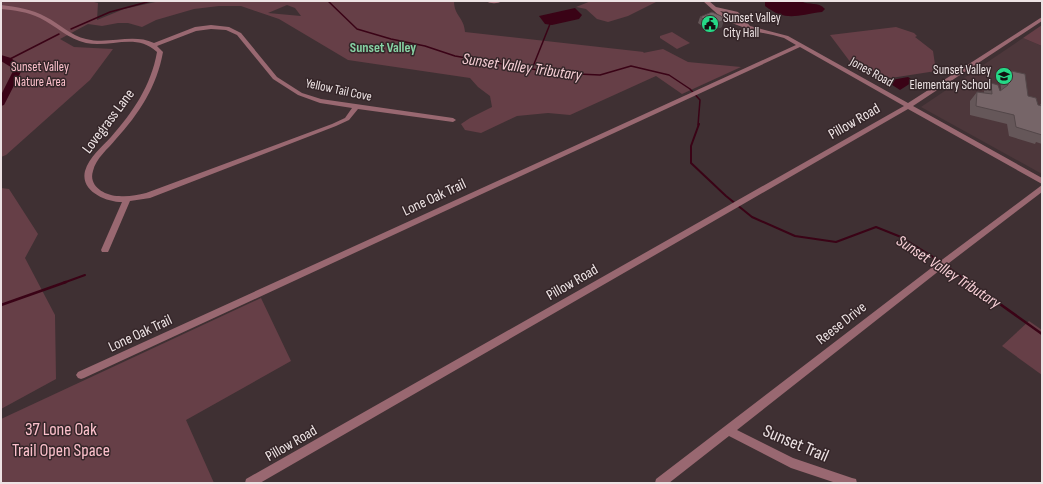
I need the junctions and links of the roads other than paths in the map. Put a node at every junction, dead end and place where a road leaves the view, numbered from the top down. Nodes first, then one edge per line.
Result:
1 (488, 1) edge
2 (499, 1) edge
3 (706, 1) edge
4 (1, 7) edge
5 (714, 8) junction
6 (1042, 19) edge
7 (750, 28) junction
8 (155, 45) junction
9 (800, 45) junction
10 (910, 105) junction
11 (356, 107) junction
12 (453, 120) dead end
13 (1042, 181) edge
14 (1042, 188) edge
15 (128, 199) junction
16 (104, 250) dead end
17 (80, 376) dead end
18 (729, 431) junction
19 (250, 483) edge
20 (660, 483) edge
21 (852, 483) edge

1 - 2 street
3 - 5 street, Jones Road
4 - 8 street
5 - 7 street, Jones Road
5 - 7 street, Jones Road
6 - 10 street, Pillow Road
7 - 9 street, Jones Road
8 - 11 street, Yellow Tail Cove
8 - 15 street, Lovegrass Lane
9 - 10 street, Jones Road
9 - 17 street, Lone Oak Trail
10 - 13 street, Jones Road
10 - 19 street, Pillow Road
11 - 12 street, Yellow Tail Cove
11 - 15 street, Lovegrass Lane
14 - 18 street, Reese Drive
15 - 16 street
18 - 20 street, Reese Drive
18 - 21 street, Sunset Trail

